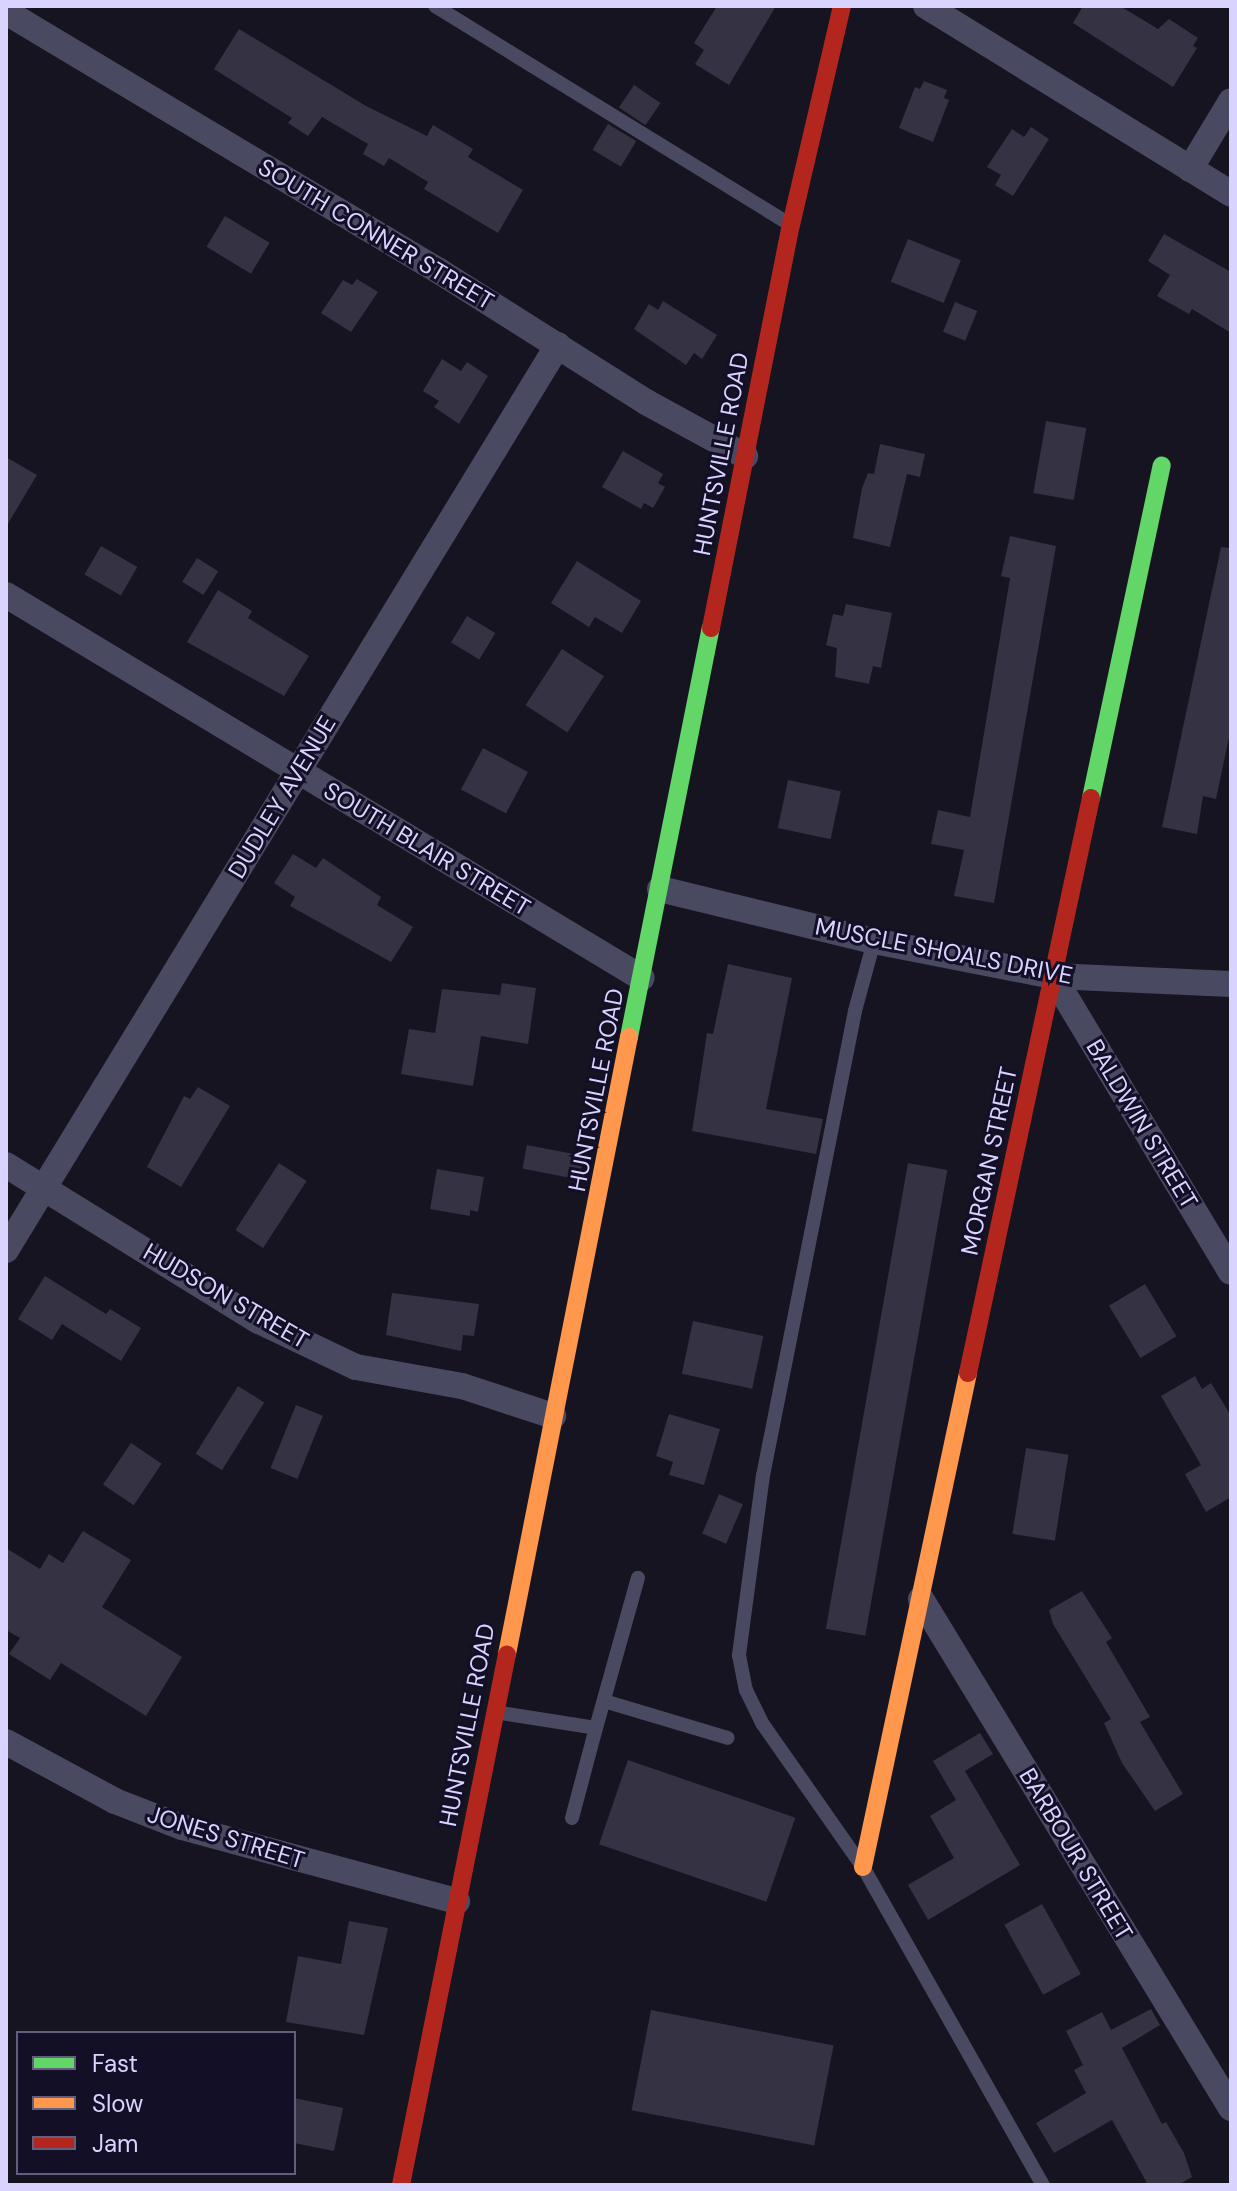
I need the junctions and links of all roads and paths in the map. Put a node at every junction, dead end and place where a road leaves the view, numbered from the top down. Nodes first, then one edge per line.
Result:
1 (435, 6) edge
2 (842, 6) edge
3 (926, 6) edge
4 (6, 12) edge
5 (1231, 101) edge
6 (1190, 169) junction
7 (1231, 194) edge
8 (791, 225) junction
9 (558, 345) junction
10 (745, 456) junction
11 (1162, 465) dead end
12 (6, 595) edge
13 (298, 771) junction
14 (660, 889) junction
15 (874, 941) junction
16 (1053, 976) junction
17 (642, 978) junction
18 (1231, 984) edge
19 (6, 1165) edge
20 (44, 1188) junction
21 (6, 1250) edge
22 (1231, 1272) edge
23 (553, 1416) junction
24 (638, 1578) dead end
25 (921, 1599) junction
26 (604, 1701) junction
27 (495, 1712) junction
28 (596, 1728) junction
29 (728, 1738) dead end
30 (6, 1742) edge
31 (572, 1818) dead end
32 (863, 1867) junction
33 (457, 1901) junction
34 (1231, 2108) edge
35 (401, 2185) edge
36 (1043, 2185) edge

1 - 8 lane
2 - 8 main road, HUNTSVILLE ROAD
3 - 6 street
4 - 9 street, SOUTH CONNER STREET
5 - 6 street
6 - 7 street
8 - 10 main road, HUNTSVILLE ROAD
9 - 10 street, SOUTH CONNER STREET
9 - 13 street, DUDLEY AVENUE
10 - 14 main road, HUNTSVILLE ROAD
11 - 16 main road, MORGAN STREET
12 - 13 street, SOUTH BLAIR STREET
13 - 17 street, SOUTH BLAIR STREET
13 - 20 street, DUDLEY AVENUE
14 - 15 street, MUSCLE SHOALS DRIVE
14 - 17 main road, HUNTSVILLE ROAD
15 - 16 street, MUSCLE SHOALS DRIVE
15 - 32 lane
16 - 18 street, MUSCLE SHOALS DRIVE
16 - 22 street, BALDWIN STREET
16 - 25 main road, MORGAN STREET
17 - 23 main road, HUNTSVILLE ROAD
19 - 20 street, HUDSON STREET
20 - 21 street, DUDLEY AVENUE
20 - 23 street, HUDSON STREET
23 - 27 main road, HUNTSVILLE ROAD
24 - 26 lane
25 - 32 main road, MORGAN STREET
25 - 34 street, BARBOUR STREET
26 - 28 lane
26 - 29 lane
27 - 28 lane
27 - 33 main road, HUNTSVILLE ROAD
28 - 31 lane
30 - 33 street, JONES STREET
32 - 36 lane
33 - 35 main road, HUNTSVILLE ROAD

